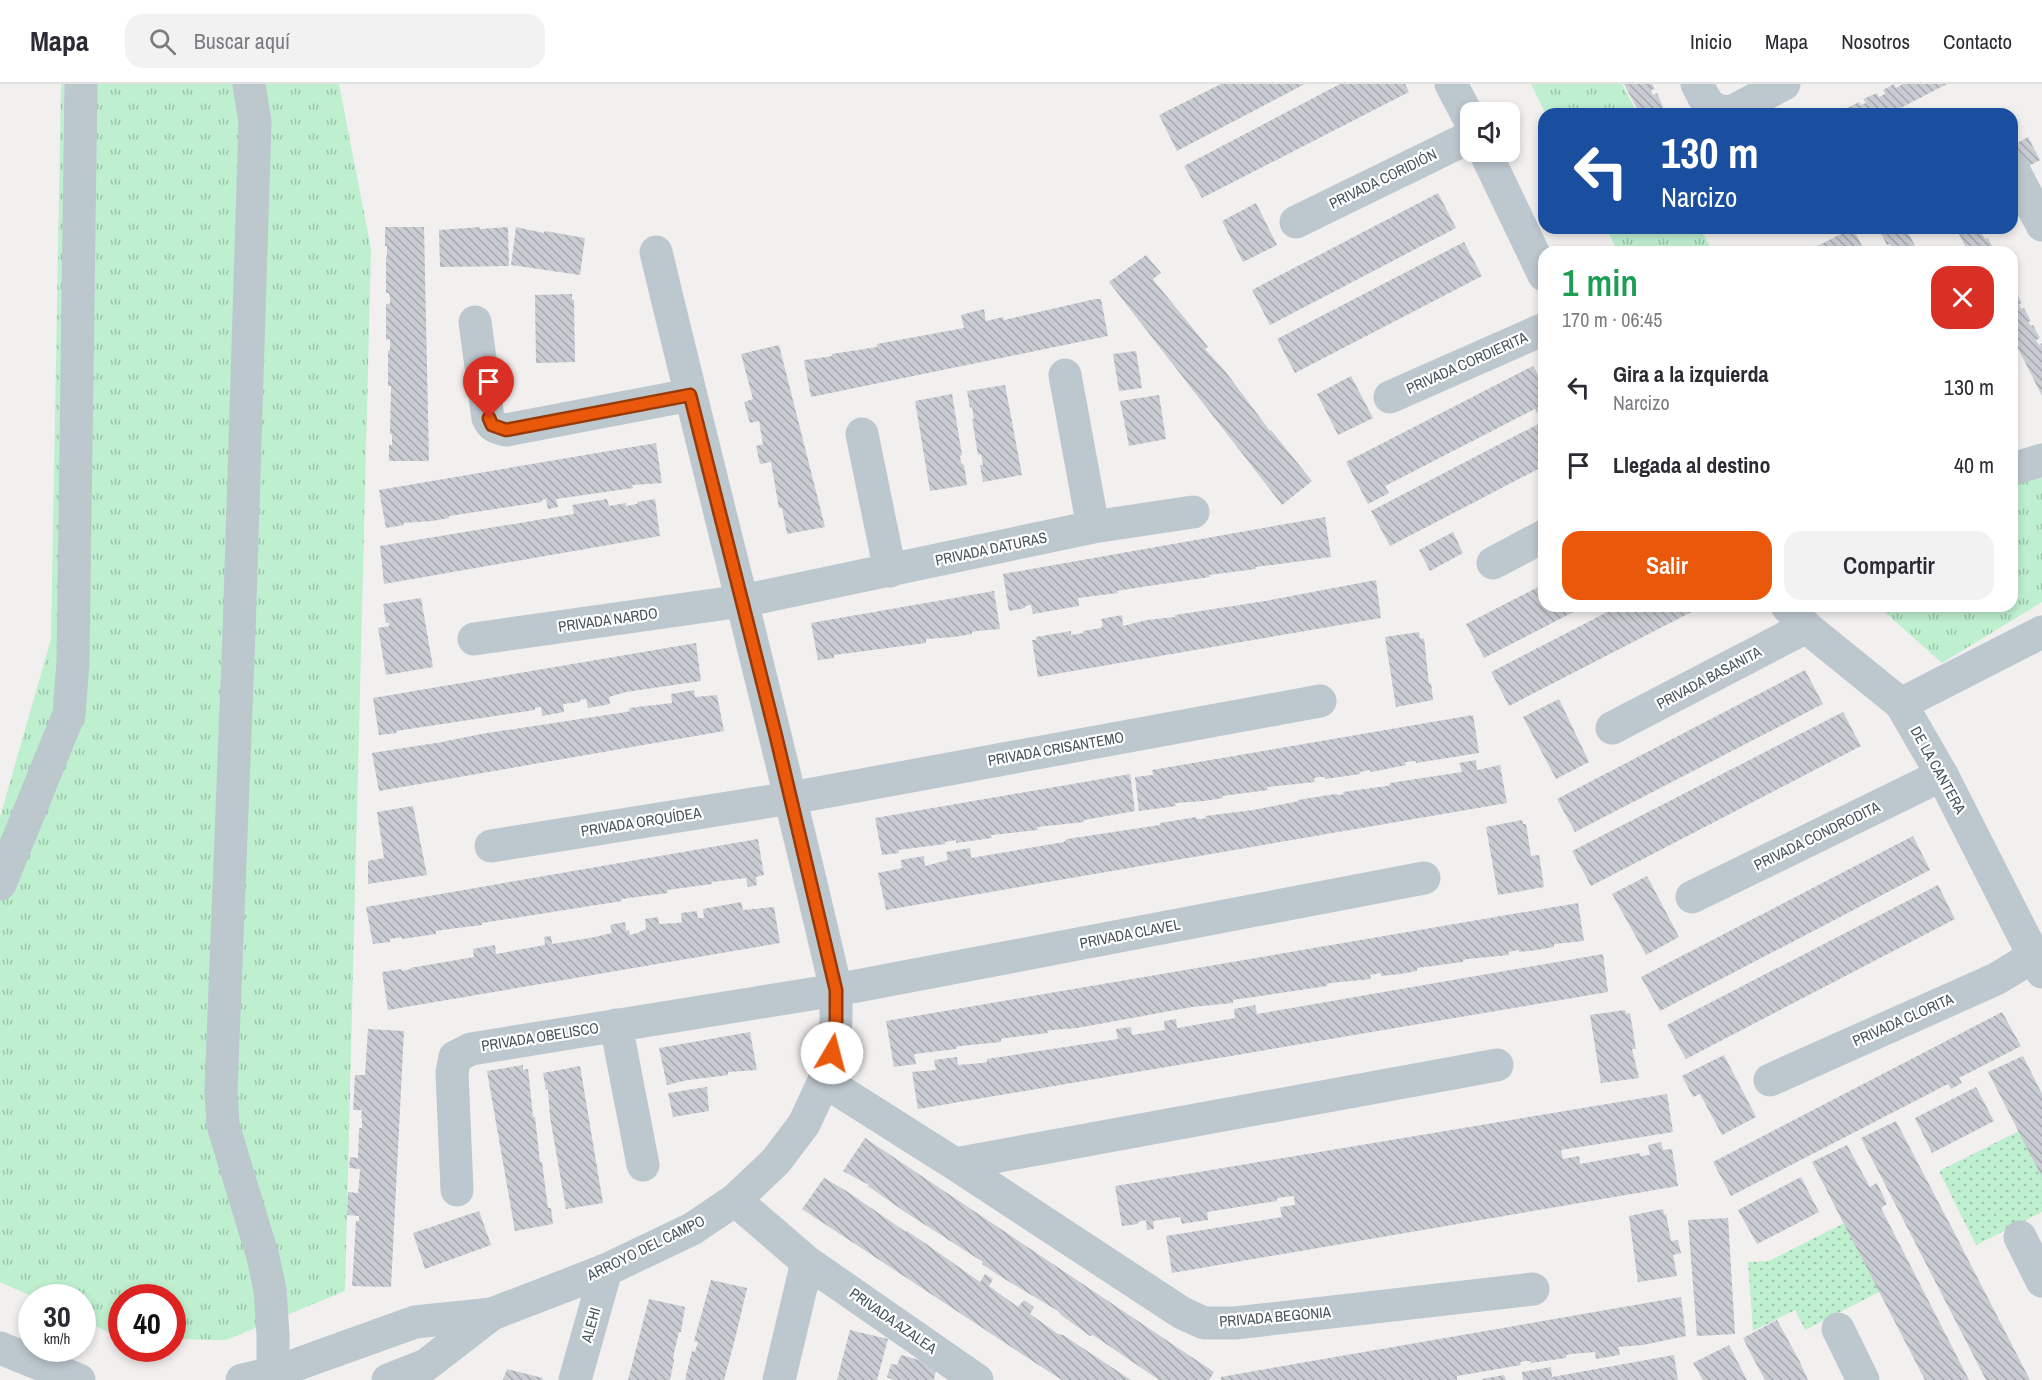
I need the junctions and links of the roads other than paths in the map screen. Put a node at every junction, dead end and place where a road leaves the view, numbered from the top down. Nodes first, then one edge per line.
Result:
1 (81, 84) edge
2 (249, 84) edge
3 (1451, 84) edge
4 (1697, 84) edge
5 (1784, 84) edge
6 (1460, 102) edge
7 (1712, 108) edge
8 (1739, 108) edge
9 (1460, 142) edge
10 (1490, 162) edge
11 (2018, 179) edge
12 (1296, 222) dead end
13 (2042, 225) edge
14 (656, 252) dead end
15 (1538, 262) edge
16 (475, 322) dead end
17 (1538, 331) edge
18 (1065, 375) dead end
19 (690, 395) junction
20 (1390, 397) dead end
21 (862, 434) dead end
22 (2042, 460) edge
23 (2018, 467) edge
24 (1192, 512) dead end
25 (1093, 527) junction
26 (1538, 539) edge
27 (1493, 563) dead end
28 (890, 571) junction
29 (742, 601) junction
30 (1796, 616) edge
31 (2042, 632) edge
32 (474, 639) dead end
33 (1320, 700) dead end
34 (1901, 704) junction
35 (1612, 728) dead end
36 (1942, 775) junction
37 (791, 798) junction
38 (491, 846) dead end
39 (1424, 878) dead end
40 (0, 884) edge
41 (1692, 897) dead end
42 (2038, 964) edge
43 (836, 990) junction
44 (616, 1025) junction
45 (1497, 1065) dead end
46 (1770, 1080) dead end
47 (824, 1081) junction
48 (955, 1164) junction
49 (643, 1165) dead end
50 (457, 1190) dead end
51 (735, 1200) junction
52 (2020, 1237) dead end
53 (807, 1262) junction
54 (606, 1270) junction
55 (2042, 1281) edge
56 (1533, 1289) dead end
57 (492, 1314) junction
58 (1838, 1329) dead end
59 (0, 1348) edge
60 (273, 1377) edge
61 (80, 1380) edge
62 (242, 1380) edge
63 (388, 1380) edge
64 (576, 1380) edge
65 (779, 1380) edge
66 (977, 1380) edge
67 (1863, 1380) edge

1 - 40 street
2 - 60 street
3 - 6 street
4 - 7 street
5 - 8 street
9 - 12 street, PRIVADA CORIDIÓN
10 - 15 street
11 - 13 street
14 - 19 street, ARROYO DEL CAMPO
16 - 19 street
17 - 20 street, PRIVADA CORDIERITA
18 - 25 street
19 - 29 street, ARROYO DEL CAMPO
21 - 28 street
22 - 23 street
24 - 25 street, PRIVADA DATURAS
25 - 28 street, PRIVADA DATURAS
26 - 27 street
28 - 29 street, PRIVADA DATURAS
29 - 32 street, PRIVADA NARDO
29 - 37 street, ARROYO DEL CAMPO
30 - 34 street, DE LA CANTERA
30 - 35 street, PRIVADA BASANITA
31 - 34 street
33 - 37 street, PRIVADA CRISANTEMO
34 - 36 street, DE LA CANTERA
36 - 41 street, PRIVADA CONDRODITA
36 - 42 street, DE LA CANTERA
37 - 38 street, PRIVADA ORQUÍDEA
37 - 43 street, ARROYO DEL CAMPO
39 - 43 street, PRIVADA CLAVEL
42 - 46 street, PRIVADA CLORITA
43 - 44 street, PRIVADA OBELISCO
43 - 47 street, ARROYO DEL CAMPO
44 - 49 street, PRIVADA OBELISCO
44 - 50 street, PRIVADA OBELISCO
45 - 48 street
47 - 48 street, PRIVADA BEGONIA
47 - 51 street, ARROYO DEL CAMPO
48 - 56 street, PRIVADA BEGONIA
51 - 53 street, PRIVADA AZALEA
51 - 54 street, ARROYO DEL CAMPO
52 - 55 street
53 - 65 street
53 - 66 street, PRIVADA AZALEA
54 - 57 street, ARROYO DEL CAMPO
54 - 64 street, ALEHI
57 - 60 street, ARROYO DEL CAMPO
57 - 63 street, ARROYO DEL CAMPO
58 - 67 street
59 - 61 street
60 - 62 street, ARROYO DEL CAMPO

